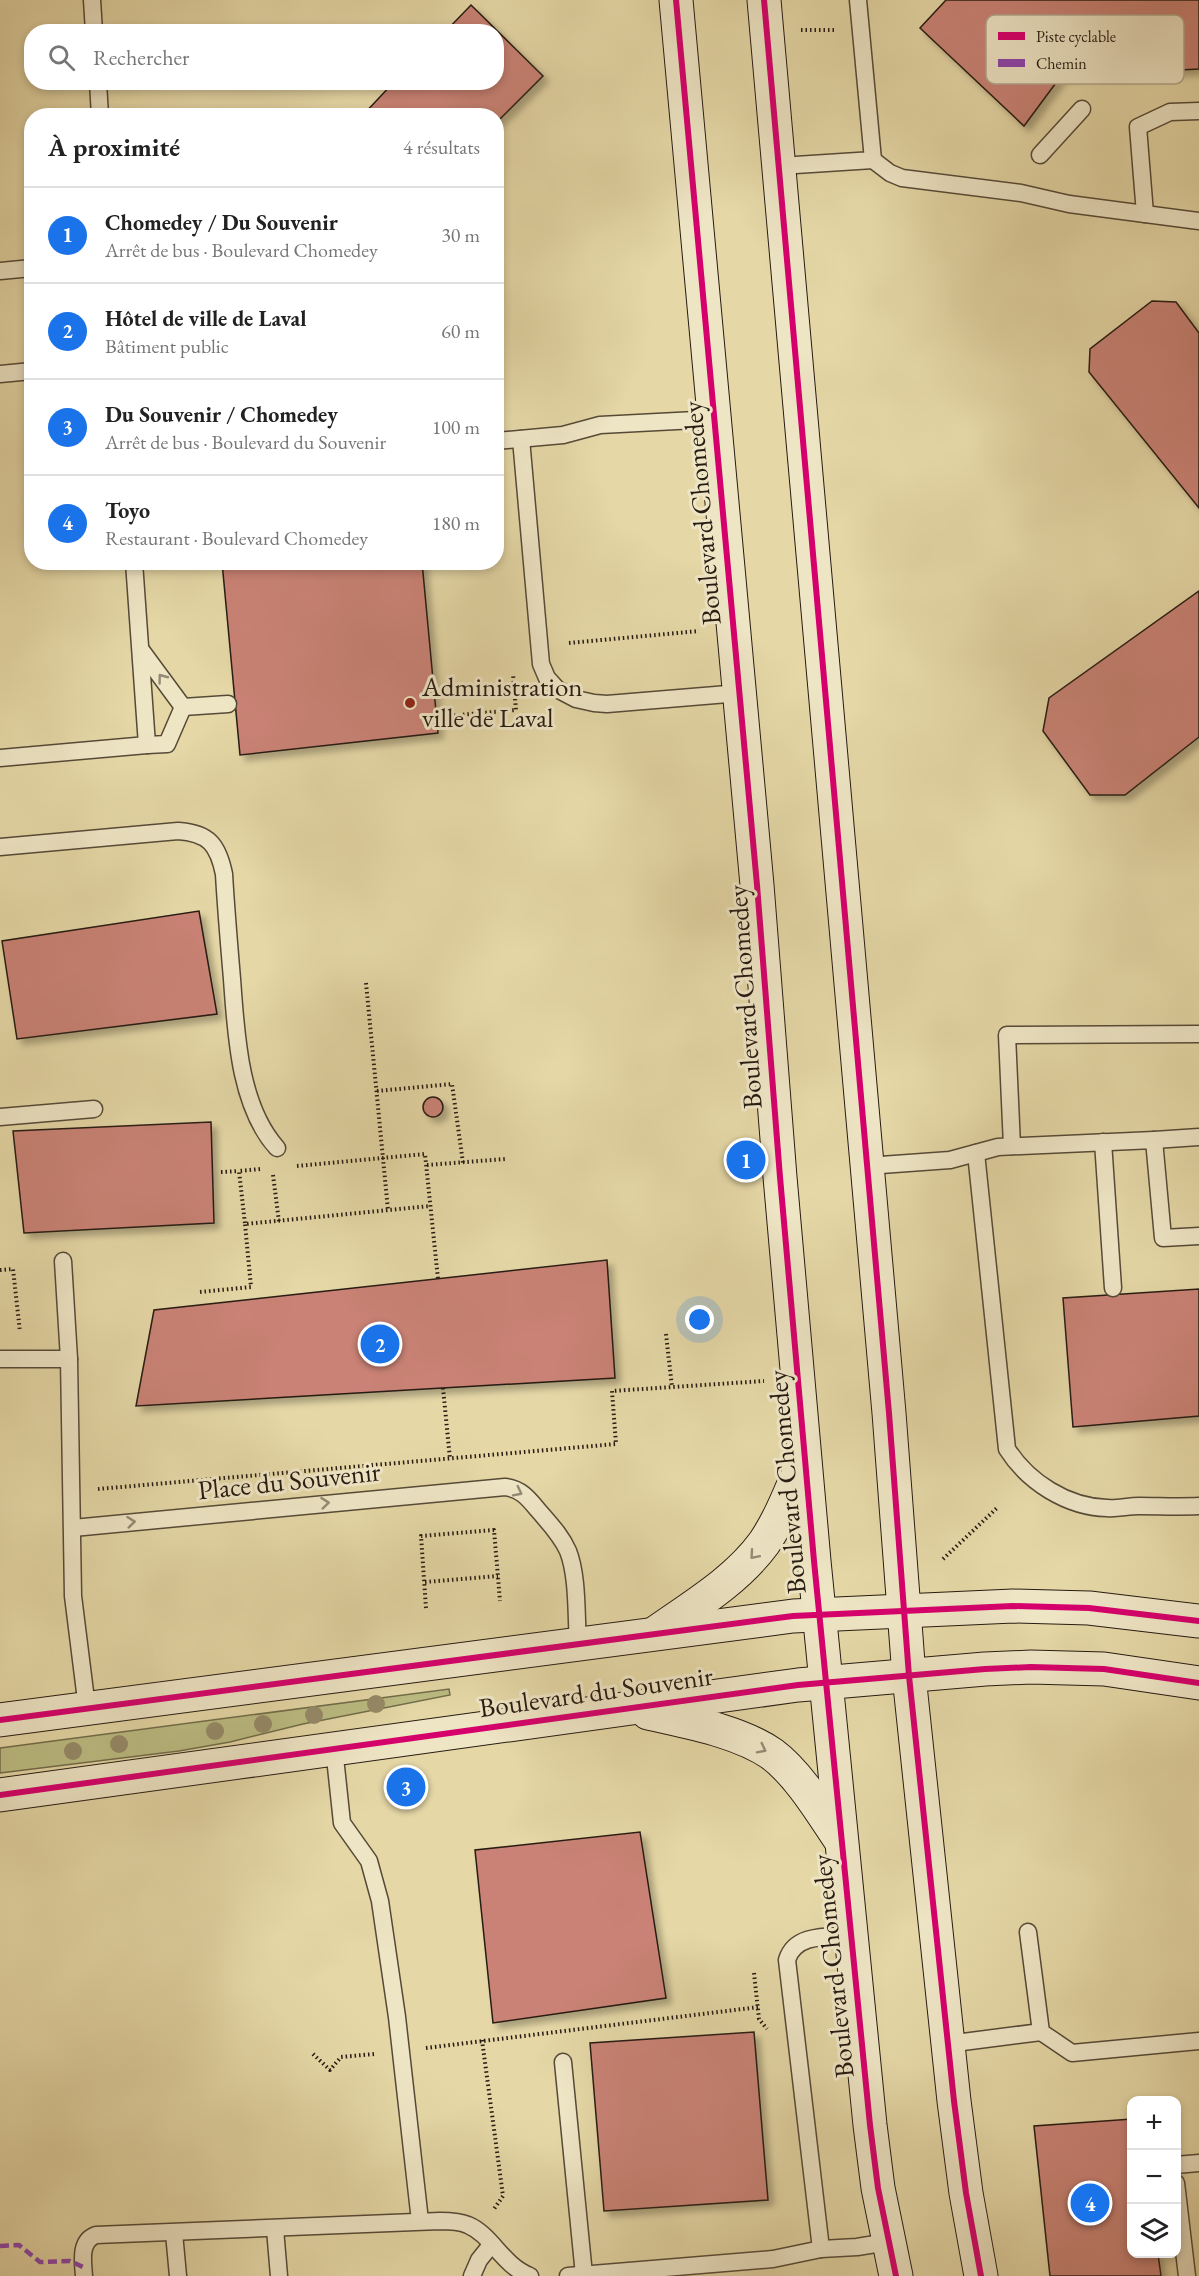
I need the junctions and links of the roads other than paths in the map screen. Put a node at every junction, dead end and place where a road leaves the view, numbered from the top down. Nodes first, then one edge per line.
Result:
1 (92, 0) edge
2 (676, 0) edge
3 (764, 0) edge
4 (858, 0) edge
5 (94, 24) edge
6 (98, 90) edge
7 (100, 108) edge
8 (1082, 109) dead end
9 (1199, 111) edge
10 (1040, 155) dead end
11 (873, 160) junction
12 (780, 166) junction
13 (1145, 214) junction
14 (1199, 221) edge
15 (24, 269) edge
16 (0, 271) edge
17 (24, 372) edge
18 (0, 374) edge
19 (715, 419) junction
20 (521, 439) junction
21 (504, 440) edge
22 (135, 570) edge
23 (141, 650) junction
24 (740, 693) junction
25 (228, 704) dead end
26 (183, 707) junction
27 (147, 745) junction
28 (0, 758) edge
29 (0, 847) edge
30 (1199, 1034) edge
31 (94, 1110) dead end
32 (0, 1117) edge
33 (1199, 1137) edge
34 (1154, 1140) junction
35 (1103, 1142) junction
36 (1012, 1146) junction
37 (277, 1148) dead end
38 (976, 1153) junction
39 (867, 1166) junction
40 (1199, 1236) edge
41 (63, 1261) dead end
42 (1113, 1288) dead end
43 (0, 1359) edge
44 (69, 1359) junction
45 (806, 1456) junction
46 (1199, 1506) edge
47 (73, 1528) junction
48 (904, 1610) junction
49 (820, 1615) junction
50 (1199, 1621) edge
51 (654, 1634) junction
52 (578, 1643) junction
53 (909, 1676) junction
54 (828, 1683) junction
55 (1199, 1683) edge
56 (87, 1708) junction
57 (632, 1709) junction
58 (0, 1720) edge
59 (334, 1748) junction
60 (0, 1795) edge
61 (842, 1842) junction
62 (1028, 1932) dead end
63 (852, 1935) junction
64 (1041, 2032) junction
65 (1199, 2041) edge
66 (947, 2044) junction
67 (563, 2062) dead end
68 (1199, 2163) edge
69 (1181, 2165) edge
70 (1180, 2204) edge
71 (420, 2221) junction
72 (275, 2229) junction
73 (174, 2233) junction
74 (888, 2242) junction
75 (491, 2245) junction
76 (821, 2249) junction
77 (1191, 2272) edge
78 (576, 2275) edge
79 (84, 2276) edge
80 (178, 2276) edge
81 (279, 2276) edge
82 (472, 2276) edge
83 (530, 2276) edge
84 (896, 2276) edge
85 (981, 2276) edge

1 - 5 lane
2 - 19 street, Boulevard Chomedey
3 - 12 street
4 - 11 lane
6 - 7 lane
8 - 10 lane
9 - 13 lane
11 - 12 lane
11 - 13 lane
12 - 39 street
13 - 14 lane
15 - 16 lane
17 - 18 lane
19 - 20 lane
19 - 24 street, Boulevard Chomedey
20 - 21 lane
20 - 24 lane
22 - 23 lane
26 -> 23 lane
23 - 27 lane
24 - 45 street, Boulevard Chomedey
25 - 26 lane
26 - 27 lane
27 - 28 lane
29 - 37 lane
30 - 36 lane
31 - 32 lane
33 - 34 lane
34 - 35 lane
34 - 40 lane
35 - 36 lane
35 - 42 lane
36 - 38 lane
38 - 39 lane
38 - 46 lane
39 - 48 street
41 - 44 lane
43 - 44 lane
44 - 47 lane
45 - 49 street, Boulevard Chomedey
45 -> 51 street
47 -> 52 lane, Place du Souvenir
47 - 56 lane
48 - 49 street, Boulevard du Souvenir
48 - 50 street, Boulevard du Souvenir
48 - 53 street
49 - 51 street, Boulevard du Souvenir
49 - 54 street, Boulevard Chomedey
51 - 52 street, Boulevard du Souvenir
52 - 56 street, Boulevard du Souvenir
53 - 54 street, Boulevard du Souvenir
53 - 55 street, Boulevard du Souvenir
53 - 66 street
54 - 57 street, Boulevard du Souvenir
54 - 61 street, Boulevard Chomedey
56 - 58 street, Boulevard du Souvenir
57 - 59 street, Boulevard du Souvenir
57 -> 61 street
59 - 60 street, Boulevard du Souvenir
59 - 71 lane
61 - 63 street, Boulevard Chomedey
62 - 64 lane
63 - 74 street, Boulevard Chomedey
63 - 76 lane
64 - 65 lane
64 - 66 lane
66 - 85 street
67 - 78 lane
68 - 69 lane
70 - 77 lane
71 - 72 lane
71 - 75 lane
72 - 73 lane
72 - 81 lane
73 - 79 lane
73 - 80 lane
74 - 76 lane
74 - 84 street, Boulevard Chomedey
75 - 82 lane
75 - 83 lane
76 - 78 lane

